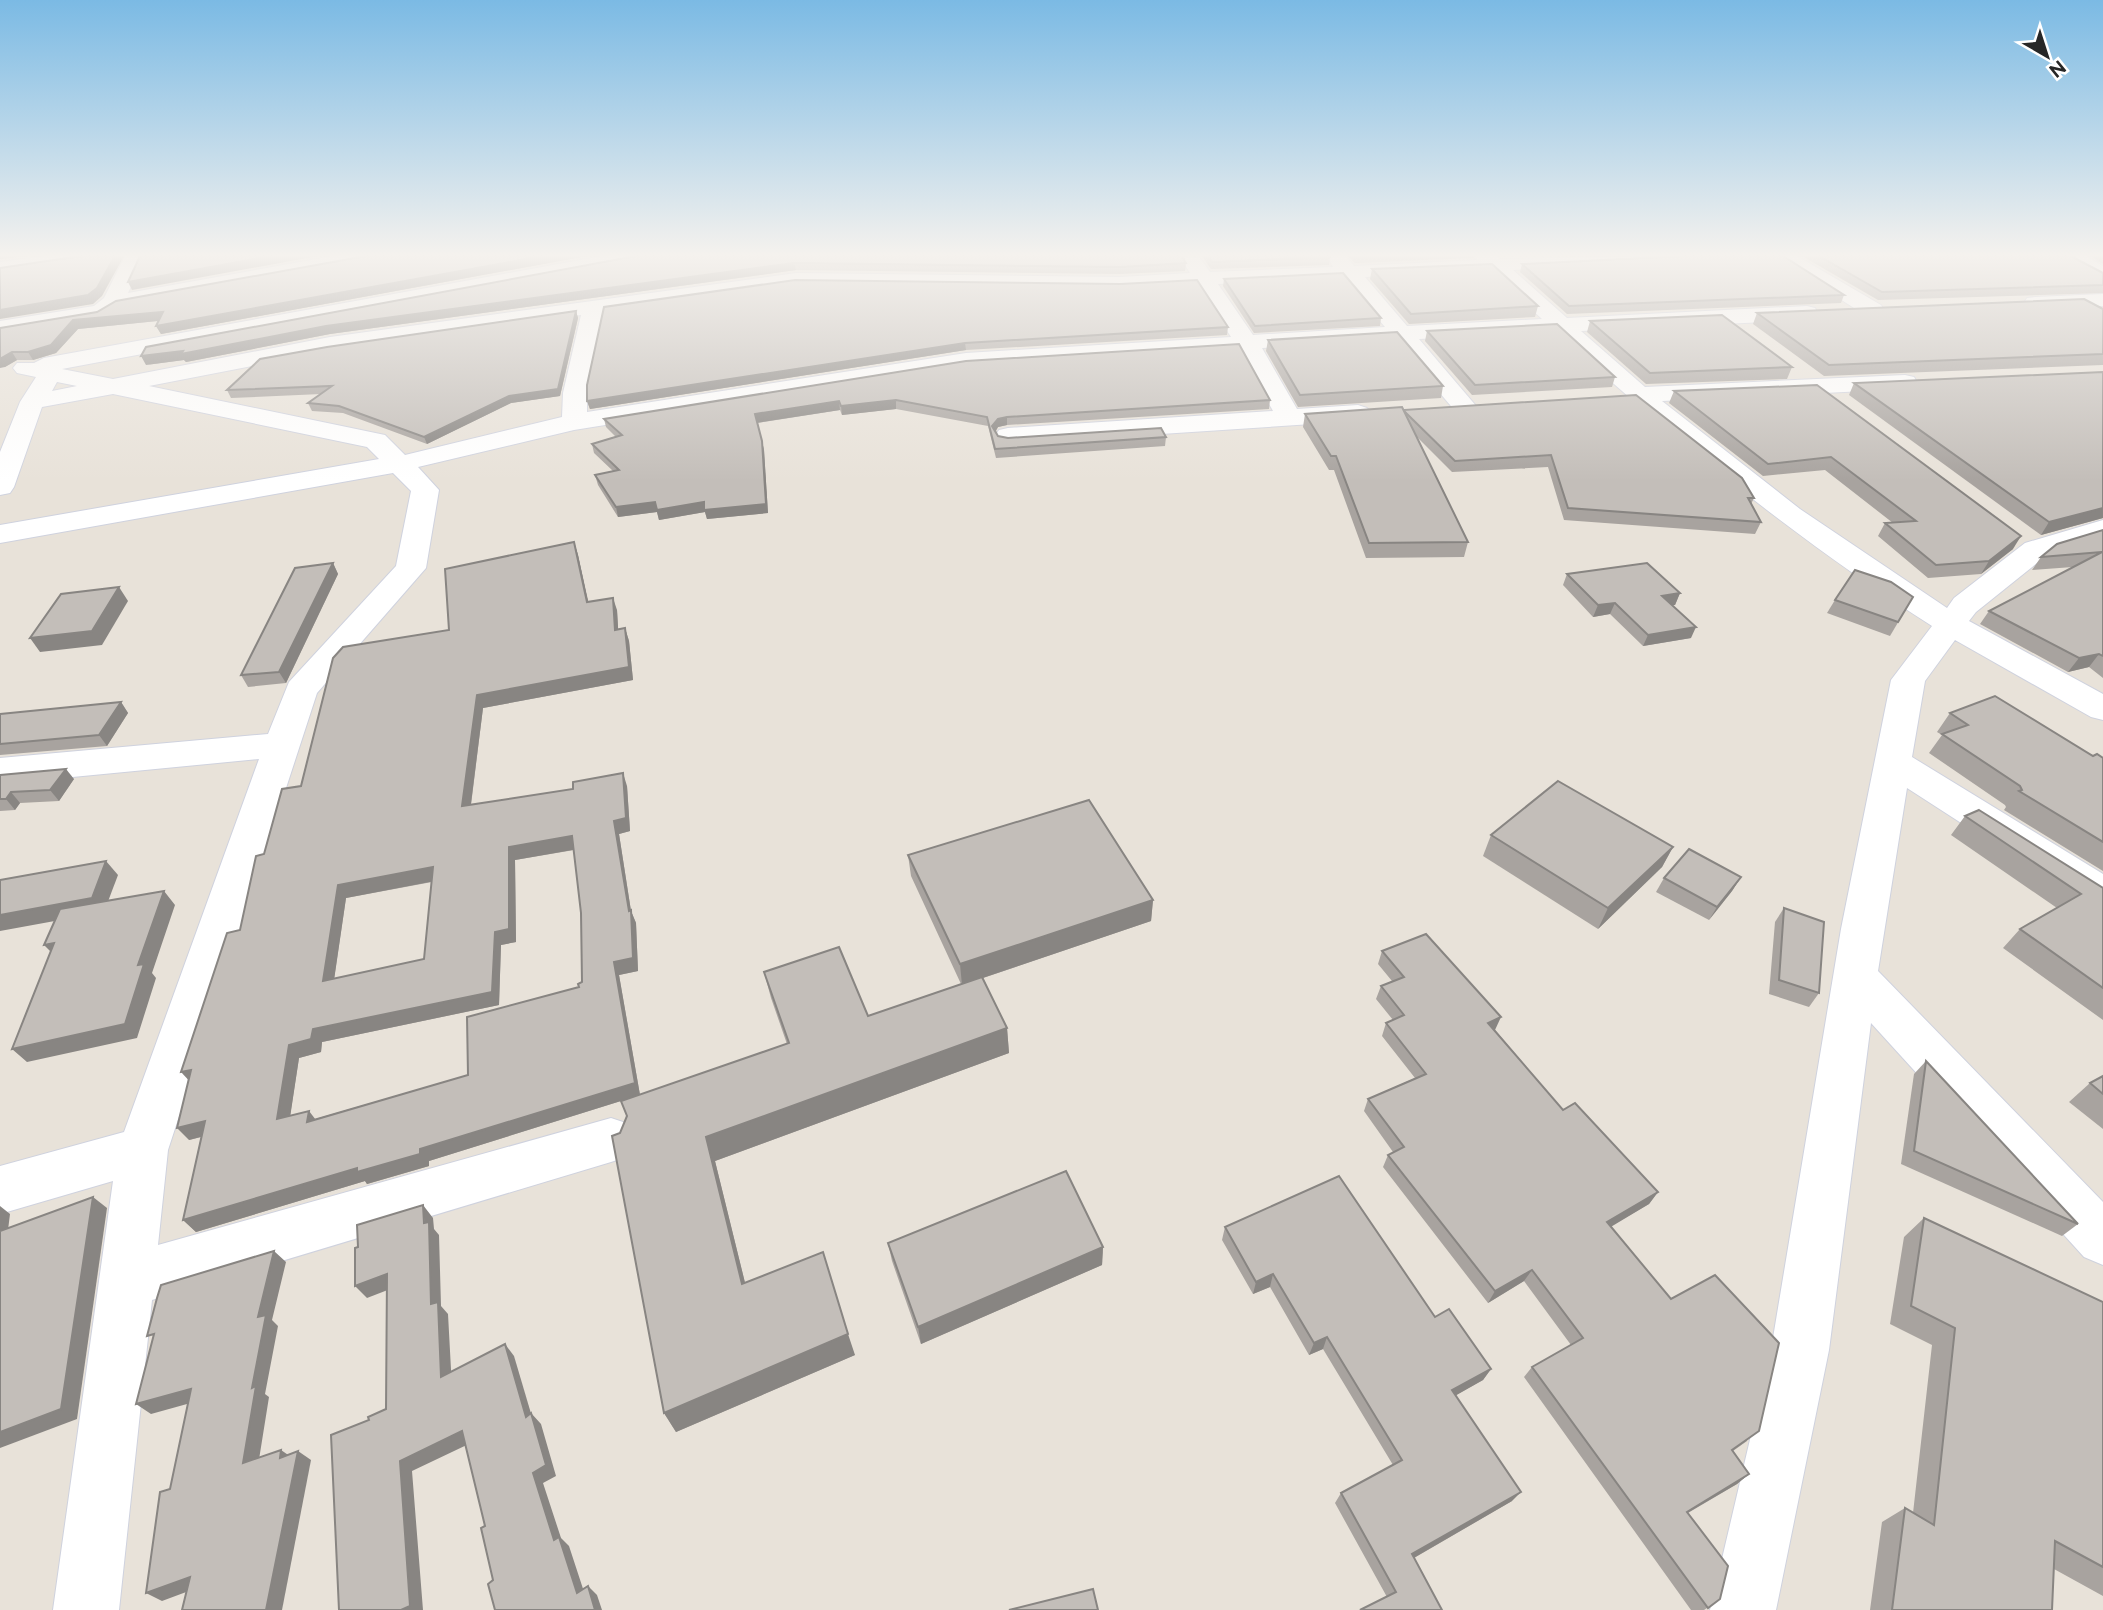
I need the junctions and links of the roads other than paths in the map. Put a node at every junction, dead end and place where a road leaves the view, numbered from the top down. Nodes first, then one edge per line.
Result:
1 (260, 331) edge
2 (405, 331) edge
3 (583, 331) edge
4 (1239, 331) edge
5 (1434, 331) edge
6 (1569, 331) edge
7 (1742, 331) edge
8 (1401, 333) junction
9 (1754, 340) edge
10 (1247, 343) junction
11 (1786, 363) edge
12 (27, 379) edge
13 (1926, 381) edge
14 (1817, 385) junction
15 (115, 387) junction
16 (1639, 395) junction
17 (1612, 397) edge
18 (1492, 405) edge
19 (574, 408) junction
20 (1850, 410) edge
21 (1386, 411) edge
22 (1289, 417) junction
23 (1008, 436) edge
24 (399, 464) junction
25 (0, 487) edge
26 (2103, 528) edge
27 (0, 534) edge
28 (1950, 624) junction
29 (2103, 709) edge
30 (282, 745) junction
31 (1893, 762) junction
32 (0, 771) edge
33 (2103, 894) edge
34 (1856, 976) junction
35 (611, 1140) edge
36 (143, 1150) junction
37 (0, 1190) edge
38 (2103, 1239) edge
39 (127, 1281) junction
40 (86, 1610) edge
41 (1743, 1610) edge

1 - 12 street
2 - 15 street
3 - 19 street
4 - 10 street
5 - 8 street
6 - 16 street
7 - 9 street
8 - 10 street
8 - 18 street
10 - 19 street
10 - 22 street
11 - 14 street
12 - 15 street
12 - 25 street
13 - 14 street
14 - 16 street
14 - 20 street
15 - 24 street
16 - 17 street
16 - 28 street
19 - 24 street
21 - 22 street
22 - 23 street
24 - 27 street
24 - 30 street
26 - 28 street
28 - 29 street
28 - 31 street
30 - 32 street
30 - 36 street
31 - 33 street
31 - 34 street
34 - 38 street
34 - 41 street
35 - 39 street
36 - 37 street
36 - 39 street
39 - 40 street

